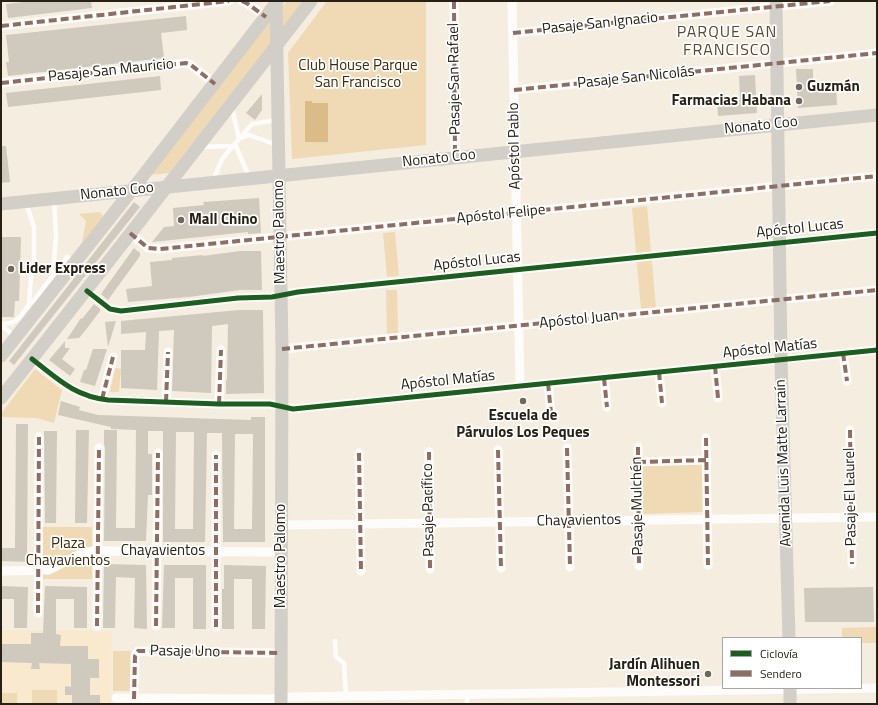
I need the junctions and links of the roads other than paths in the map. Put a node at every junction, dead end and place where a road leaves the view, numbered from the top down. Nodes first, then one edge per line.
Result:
1 (229, 1) edge
2 (242, 1) edge
3 (311, 1) edge
4 (454, 1) edge
5 (512, 1) edge
6 (830, 1) edge
7 (277, 2) edge
8 (776, 4) edge
9 (266, 17) junction
10 (1, 26) edge
11 (513, 33) junction
12 (277, 45) junction
13 (877, 54) edge
14 (777, 64) junction
15 (1, 83) edge
16 (215, 84) junction
17 (514, 90) junction
18 (231, 104) junction
19 (877, 115) edge
20 (278, 119) junction
21 (778, 125) junction
22 (239, 139) junction
23 (234, 145) junction
24 (279, 146) junction
25 (197, 147) junction
26 (515, 151) junction
27 (455, 157) junction
28 (279, 175) junction
29 (877, 176) edge
30 (250, 178) junction
31 (213, 182) junction
32 (779, 186) junction
33 (166, 187) junction
34 (132, 190) junction
35 (54, 198) junction
36 (25, 201) junction
37 (1, 204) edge
38 (516, 213) junction
39 (877, 233) edge
40 (130, 234) junction
41 (280, 237) junction
42 (780, 243) junction
43 (71, 260) junction
44 (517, 270) junction
45 (53, 274) junction
46 (877, 290) edge
47 (87, 291) junction
48 (281, 295) junction
49 (780, 300) junction
50 (29, 304) junction
51 (15, 322) junction
52 (1, 325) edge
53 (518, 326) junction
54 (11, 334) junction
55 (282, 349) junction
56 (221, 350) dead end
57 (877, 350) edge
58 (168, 352) dead end
59 (844, 353) junction
60 (1, 356) edge
61 (113, 357) dead end
62 (32, 359) junction
63 (781, 360) junction
64 (715, 366) junction
65 (659, 372) junction
66 (604, 378) junction
67 (847, 381) dead end
68 (548, 383) junction
69 (520, 386) junction
70 (1, 398) edge
71 (718, 398) dead end
72 (102, 399) junction
73 (166, 402) junction
74 (662, 403) dead end
75 (219, 404) junction
76 (282, 406) junction
77 (607, 407) dead end
78 (551, 413) dead end
79 (850, 430) dead end
80 (39, 437) dead end
81 (706, 438) dead end
82 (638, 447) dead end
83 (99, 448) dead end
84 (567, 448) dead end
85 (498, 450) dead end
86 (428, 452) dead end
87 (158, 453) dead end
88 (359, 453) dead end
89 (216, 455) dead end
90 (707, 460) junction
91 (638, 462) junction
92 (877, 517) edge
93 (851, 518) junction
94 (708, 519) junction
95 (786, 519) junction
96 (639, 520) junction
97 (569, 521) junction
98 (500, 522) junction
99 (430, 523) junction
100 (360, 524) junction
101 (282, 525) junction
102 (98, 550) junction
103 (157, 551) junction
104 (216, 552) junction
105 (281, 552) junction
106 (708, 564) dead end
107 (852, 564) dead end
108 (639, 566) dead end
109 (570, 567) dead end
110 (501, 568) dead end
111 (430, 569) dead end
112 (361, 570) dead end
113 (1, 571) edge
114 (38, 571) junction
115 (38, 613) dead end
116 (97, 626) dead end
117 (156, 626) dead end
118 (216, 626) dead end
119 (789, 637) edge
120 (336, 641) dead end
121 (281, 653) junction
122 (862, 688) edge
123 (877, 688) edge
124 (790, 689) edge
125 (346, 696) junction
126 (116, 698) dead end
127 (134, 698) junction
128 (467, 699) edge
129 (281, 701) edge
130 (790, 704) edge

1 - 10 street
2 - 9 street
3 - 12 street
4 - 27 street, Pasaje San Rafael
5 - 11 street, Apóstol Pablo
6 - 8 street, Pasaje San Ignacio
7 - 9 street
7 - 12 street, Maestro Palomo
8 - 11 street, Pasaje San Ignacio
8 - 14 street, Avenida Luis Matte Larraín
9 - 16 street
11 - 17 street, Apóstol Pablo
12 - 18 street
12 - 20 street, Maestro Palomo
13 - 14 street, Pasaje San Nicolás
14 - 17 street, Pasaje San Nicolás
14 - 21 street, Avenida Luis Matte Larraín
15 - 16 street, Pasaje San Mauricio
16 - 34 street
17 - 26 street, Apóstol Pablo
18 - 22 lane
18 - 25 street
19 - 21 street, Nonato Coo
20 - 22 lane
20 - 24 street, Maestro Palomo
21 - 26 street, Nonato Coo
21 - 32 street, Avenida Luis Matte Larraín
22 - 23 lane
22 - 24 lane
23 - 25 lane
23 - 30 lane
23 - 31 lane
24 - 28 street, Maestro Palomo
25 - 33 street
26 - 27 street, Nonato Coo
26 - 38 street, Apóstol Pablo
27 - 28 street, Nonato Coo
28 - 30 street, Nonato Coo
28 - 41 street, Maestro Palomo
29 - 32 street, Apóstol Felipe
30 - 31 street, Nonato Coo
31 - 33 street, Nonato Coo
32 - 38 street, Apóstol Felipe
32 - 42 street, Avenida Luis Matte Larraín
33 - 34 street, Nonato Coo
33 - 40 street
34 - 35 street, Nonato Coo
34 - 43 street
35 - 36 street, Nonato Coo
35 - 45 lane
36 - 37 street, Nonato Coo
36 - 50 lane
38 - 41 street, Apóstol Felipe
38 - 44 street, Apóstol Pablo
39 - 42 street, Apóstol Lucas
40 - 41 street, Apóstol Felipe
40 - 47 street
41 - 48 street, Maestro Palomo
42 - 44 street, Apóstol Lucas
42 - 49 street, Avenida Luis Matte Larraín
43 - 45 lane
43 - 54 street
44 - 48 street, Apóstol Lucas
44 - 53 street, Apóstol Pablo
45 - 50 lane
46 - 49 street, Apóstol Juan
47 - 48 street, Apóstol Lucas
47 - 62 street
48 - 55 street, Maestro Palomo
49 - 53 street, Apóstol Juan
49 - 63 street, Avenida Luis Matte Larraín
50 - 51 lane
51 - 52 lane
51 - 54 lane
52 - 54 lane
53 - 55 street, Apóstol Juan
53 - 69 street, Apóstol Pablo
54 - 60 street
55 - 76 street, Maestro Palomo
56 - 75 street
57 - 59 street, Apóstol Matías
58 - 73 street
59 - 63 street, Apóstol Matías
59 - 67 street
61 - 72 street
62 - 70 street
62 - 72 street, Apóstol Matías
63 - 64 street, Apóstol Matías
63 - 95 street, Avenida Luis Matte Larraín
64 - 65 street, Apóstol Matías
64 - 71 street
65 - 66 street, Apóstol Matías
65 - 74 street
66 - 68 street, Apóstol Matías
66 - 77 street
68 - 69 street, Apóstol Matías
68 - 78 street
69 - 76 street, Apóstol Matías
72 - 73 street, Apóstol Matías
73 - 75 street, Apóstol Matías
75 - 76 street, Apóstol Matías
76 - 101 street, Maestro Palomo
79 - 93 street, Pasaje El Laurel
80 - 114 street
81 - 90 street
82 - 91 street, Pasaje Mulchén
83 - 102 street
84 - 97 street
85 - 98 street
86 - 99 street, Pasaje Pacífico
87 - 103 street
88 - 100 street
89 - 104 street
90 - 91 street
90 - 94 street
91 - 96 street, Pasaje Mulchén
92 - 93 street, Chayavientos
93 - 95 street, Chayavientos
93 - 107 street, Pasaje El Laurel
94 - 95 street, Chayavientos
94 - 96 street, Chayavientos
94 - 106 street
95 - 119 street, Avenida Luis Matte Larraín
96 - 97 street, Chayavientos
96 - 108 street, Pasaje Mulchén
97 - 98 street, Chayavientos
97 - 109 street
98 - 99 street, Chayavientos
98 - 110 street
99 - 100 street, Chayavientos
99 - 111 street, Pasaje Pacífico
100 - 101 street, Chayavientos
100 - 112 street
101 - 105 street, Maestro Palomo
102 - 103 street, Chayavientos
102 - 114 street, Chayavientos
102 - 116 street
103 - 104 street, Chayavientos
103 - 117 street
104 - 105 street, Chayavientos
104 - 118 street
105 - 121 street, Maestro Palomo
113 - 114 street, Chayavientos
114 - 115 street
120 - 125 lane
121 - 127 street, Pasaje Uno
121 - 129 street, Maestro Palomo
122 - 123 street
124 - 128 street
124 - 130 street
125 - 128 street
125 - 129 street
126 - 127 street
127 - 129 street

